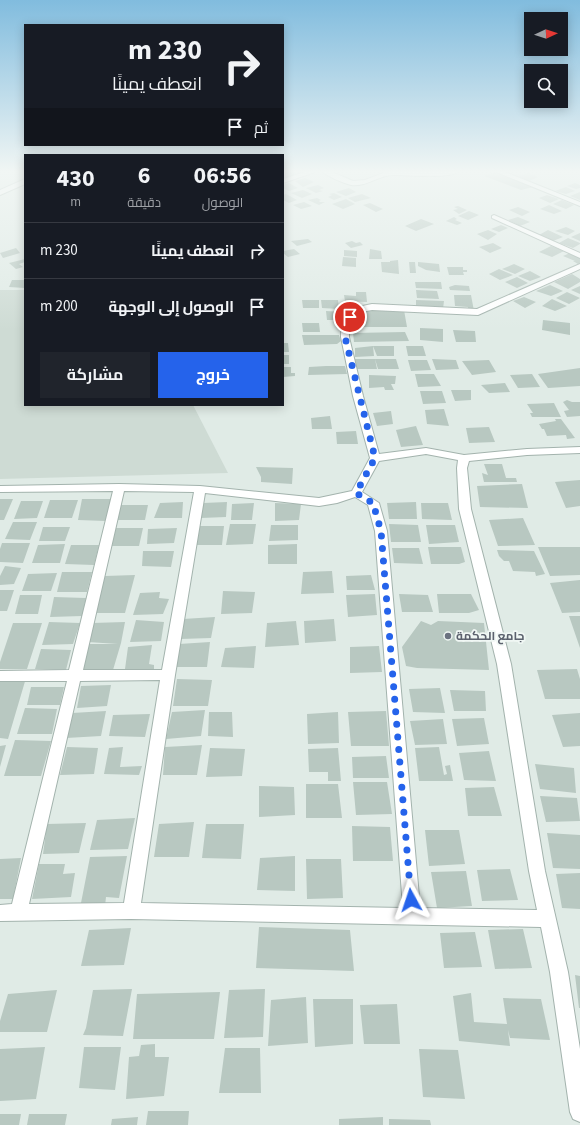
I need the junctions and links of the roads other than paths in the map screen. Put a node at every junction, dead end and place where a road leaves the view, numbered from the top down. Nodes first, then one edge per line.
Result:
1 (511, 224) edge
2 (580, 256) edge
3 (580, 266) edge
4 (580, 450) edge
5 (375, 458) junction
6 (464, 458) junction
7 (120, 487) junction
8 (0, 488) edge
9 (200, 489) junction
10 (356, 493) junction
11 (75, 675) junction
12 (168, 675) junction
13 (0, 676) edge
14 (131, 911) junction
15 (0, 912) edge
16 (19, 912) junction
17 (412, 916) junction
18 (547, 919) junction
19 (580, 1112) edge

1 - 2 street
3 - 5 street
4 - 6 street
5 - 6 street
5 - 10 street
6 - 18 street
7 - 8 street
7 - 9 street
7 - 11 street
9 - 10 street
9 - 12 street
10 - 17 street
11 - 12 street
11 - 13 street
11 - 16 street
12 - 14 street
14 - 16 street
14 - 17 street
15 - 16 street
17 - 18 street
18 - 19 street

